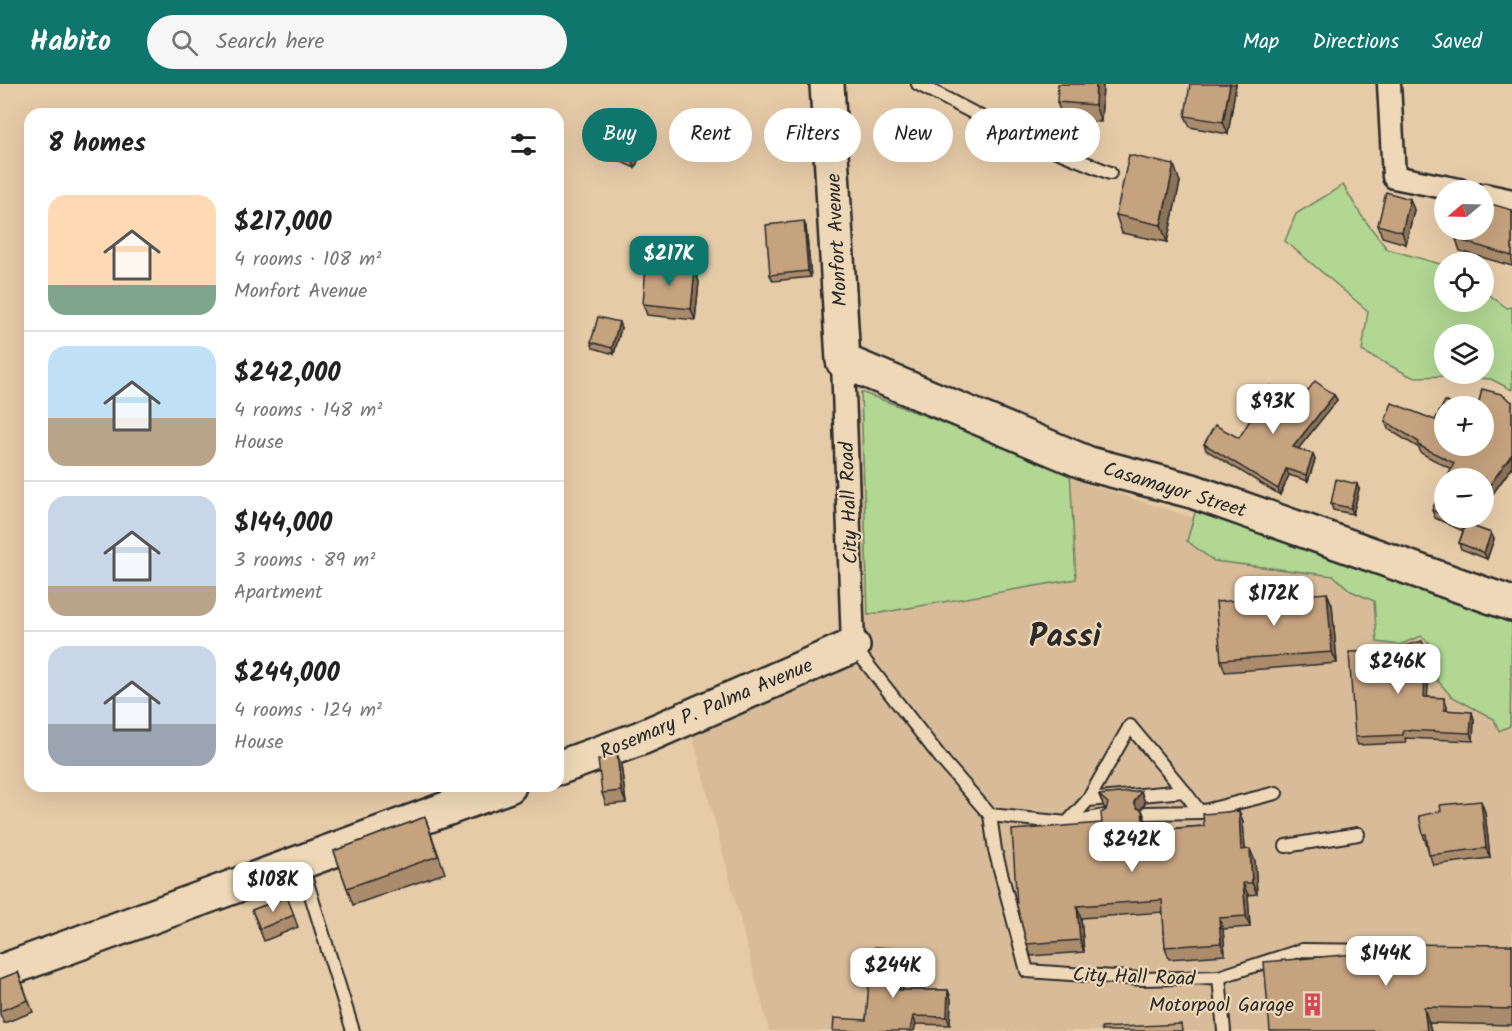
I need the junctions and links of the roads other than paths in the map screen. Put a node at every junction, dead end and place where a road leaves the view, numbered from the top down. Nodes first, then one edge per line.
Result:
1 (827, 84) edge
2 (918, 84) edge
3 (1389, 84) edge
4 (1110, 173) dead end
5 (1434, 185) edge
6 (1494, 197) edge
7 (1512, 201) edge
8 (843, 361) junction
9 (1512, 604) edge
10 (854, 646) junction
11 (564, 766) edge
12 (1184, 791) junction
13 (492, 792) edge
14 (1276, 793) dead end
15 (1088, 800) junction
16 (1200, 812) junction
17 (1146, 813) dead end
18 (990, 815) junction
19 (1104, 816) edge
20 (1067, 823) junction
21 (1358, 834) dead end
22 (1286, 846) dead end
23 (300, 862) junction
24 (1395, 951) edge
25 (0, 972) edge
26 (1219, 977) junction
27 (353, 1031) edge
28 (1224, 1031) edge

1 - 8 street, Monfort Avenue
2 - 4 lane
3 - 5 street
6 - 7 street
8 - 9 street, Casamayor Street
8 - 10 street, City Hall Road
10 - 11 street, Rosemary P. Palma Avenue
10 - 18 lane
12 - 15 lane
12 - 15 lane
12 - 16 lane
13 - 23 street
14 - 16 lane
15 - 20 lane
16 - 17 lane
18 - 20 lane
18 - 26 lane, City Hall Road
19 - 20 lane
21 - 22 lane
23 - 25 street
23 - 27 lane
24 - 26 lane, City Hall Road
26 - 28 lane

